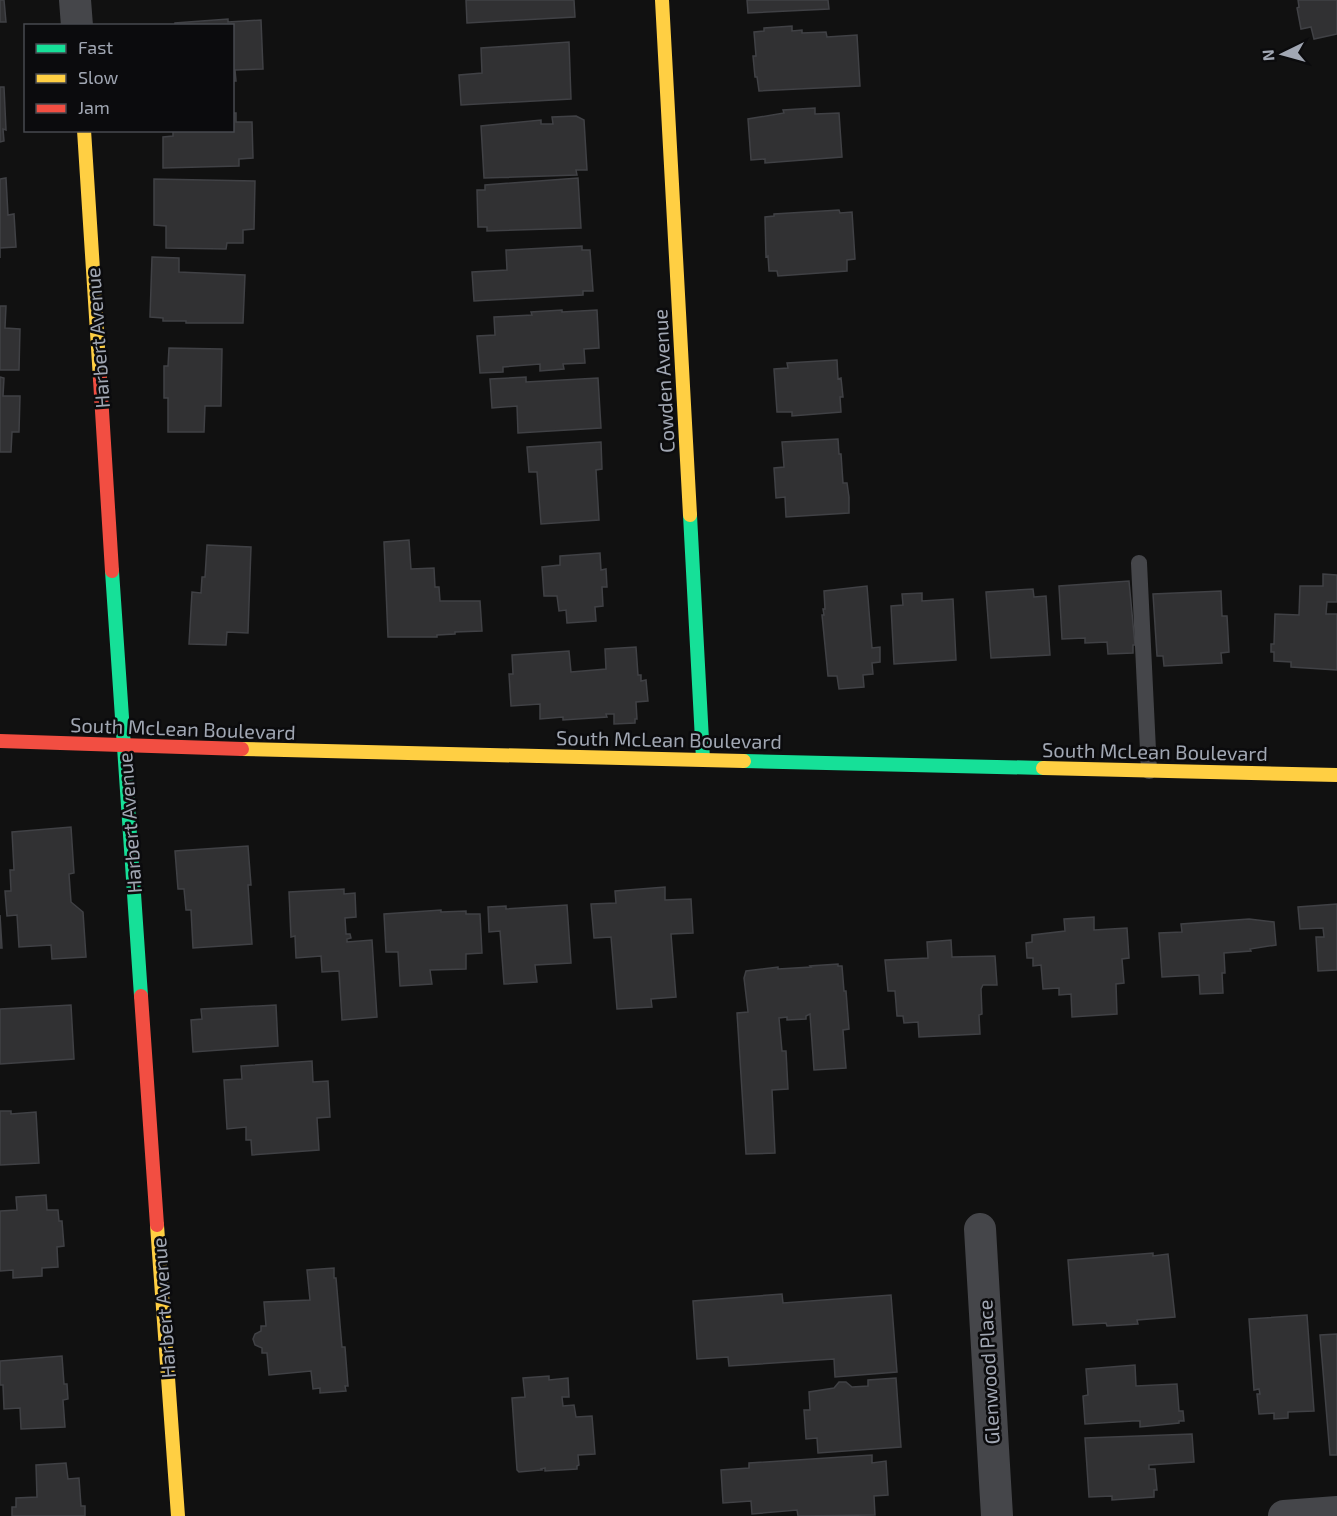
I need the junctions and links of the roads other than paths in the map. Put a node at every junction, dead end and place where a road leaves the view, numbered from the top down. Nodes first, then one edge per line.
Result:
1 (75, 0) edge
2 (662, 0) edge
3 (77, 24) edge
4 (84, 132) edge
5 (1138, 563) dead end
6 (0, 741) edge
7 (123, 746) junction
8 (703, 759) junction
9 (1149, 771) junction
10 (1337, 775) edge
11 (980, 1229) dead end
12 (1337, 1512) edge
13 (178, 1516) edge
14 (997, 1516) edge
15 (1284, 1516) edge

1 - 3 street
2 - 8 street, Cowden Avenue
4 - 7 street, Harbert Avenue
5 - 9 lane
6 - 7 street, South McLean Boulevard
7 - 8 street, South McLean Boulevard
7 - 13 street, Harbert Avenue
8 - 9 street, South McLean Boulevard
9 - 10 street, South McLean Boulevard
11 - 14 street, Glenwood Place
12 - 15 street

